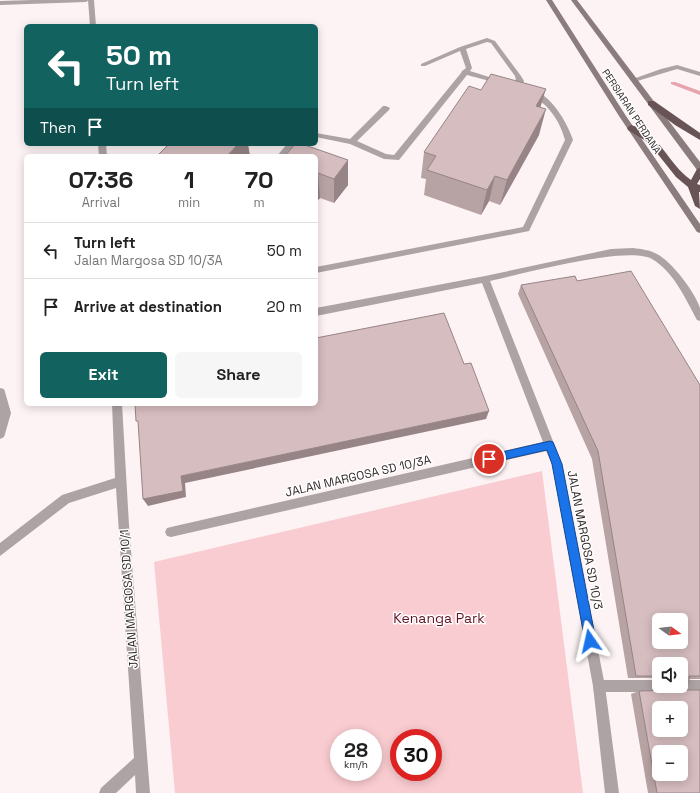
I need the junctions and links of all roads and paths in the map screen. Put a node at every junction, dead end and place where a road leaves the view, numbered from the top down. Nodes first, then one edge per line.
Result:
1 (86, 0) edge
2 (91, 0) edge
3 (549, 0) edge
4 (574, 0) edge
5 (0, 3) edge
6 (93, 24) edge
7 (462, 48) junction
8 (423, 65) dead end
9 (464, 72) junction
10 (700, 74) edge
11 (634, 80) junction
12 (518, 87) junction
13 (652, 103) junction
14 (386, 108) dead end
15 (631, 128) junction
16 (318, 134) edge
17 (700, 137) edge
18 (352, 142) junction
19 (289, 146) edge
20 (283, 154) edge
21 (700, 168) edge
22 (700, 171) edge
23 (696, 188) edge
24 (700, 206) edge
25 (700, 230) edge
26 (318, 270) edge
27 (485, 279) junction
28 (318, 312) edge
29 (700, 317) edge
30 (0, 392) edge
31 (117, 406) edge
32 (0, 434) edge
33 (550, 445) junction
34 (121, 481) junction
35 (171, 532) dead end
36 (0, 550) edge
37 (599, 686) junction
38 (652, 686) edge
39 (688, 686) edge
40 (700, 686) edge
41 (141, 760) junction
42 (106, 793) edge
43 (143, 793) edge
44 (612, 793) edge

1 - 5 street
2 - 6 street
3 - 15 main road, PERSIARAN PERDANA
4 - 11 main road, PERSIARAN PERDANA
7 - 8 street
7 - 9 street
7 - 12 street
9 - 12 street
9 - 18 street
10 - 11 street
11 - 13 main road, PERSIARAN PERDANA
12 - 26 street
13 - 17 highway
13 - 21 main road, PERSIARAN PERDANA
14 - 18 street
15 - 23 highway
15 - 25 main road, PERSIARAN PERDANA
16 - 18 street
19 - 20 street
22 - 23 highway
23 - 24 highway
27 - 28 street
27 - 29 street
27 - 33 street, JALAN MARGOSA SD 10/3
30 - 32 street
31 - 34 street, JALAN MARGOSA SD 10/1
33 - 35 street, JALAN MARGOSA SD 10/3A
33 - 37 street, JALAN MARGOSA SD 10/3
34 - 36 street
34 - 41 street, JALAN MARGOSA SD 10/1
37 - 38 street
37 - 44 street, JALAN MARGOSA SD 10/3
39 - 40 street
41 - 42 street
41 - 43 street, JALAN MARGOSA SD 10/1

